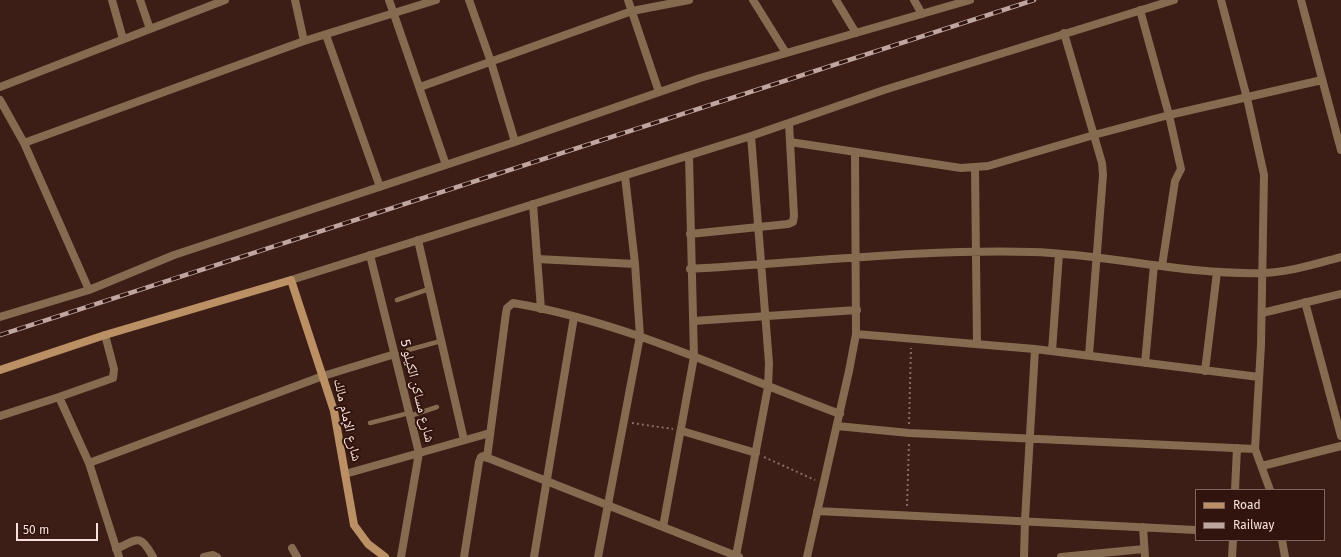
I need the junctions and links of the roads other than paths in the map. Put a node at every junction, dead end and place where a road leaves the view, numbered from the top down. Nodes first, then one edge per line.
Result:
1 (112, 0) edge
2 (140, 0) edge
3 (223, 0) edge
4 (296, 0) edge
5 (389, 0) edge
6 (436, 0) edge
7 (469, 0) edge
8 (628, 0) edge
9 (689, 0) edge
10 (753, 0) edge
11 (836, 0) edge
12 (914, 0) edge
13 (970, 0) edge
14 (1174, 0) edge
15 (1221, 0) edge
16 (1301, 0) edge
17 (669, 2) edge
18 (1140, 10) junction
19 (632, 11) junction
20 (394, 13) junction
21 (922, 14) junction
22 (150, 29) junction
23 (856, 33) junction
24 (1064, 33) junction
25 (326, 34) junction
26 (123, 39) junction
27 (304, 41) junction
28 (786, 52) junction
29 (491, 62) junction
30 (1322, 80) junction
31 (0, 87) edge
32 (420, 87) junction
33 (659, 92) junction
34 (1247, 98) junction
35 (0, 100) edge
36 (1169, 115) junction
37 (789, 123) junction
38 (1094, 135) junction
39 (751, 136) junction
40 (514, 142) junction
41 (790, 142) junction
42 (24, 143) junction
43 (1341, 150) edge
44 (855, 152) junction
45 (689, 156) junction
46 (446, 165) junction
47 (975, 168) junction
48 (625, 176) junction
49 (380, 187) junction
50 (533, 204) junction
51 (758, 226) junction
52 (690, 234) junction
53 (418, 240) junction
54 (976, 252) junction
55 (1059, 254) junction
56 (370, 255) junction
57 (1341, 257) edge
58 (856, 258) junction
59 (1096, 258) junction
60 (537, 259) junction
61 (635, 264) junction
62 (761, 265) junction
63 (1158, 266) junction
64 (690, 269) junction
65 (1217, 272) junction
66 (1262, 274) junction
67 (291, 280) junction
68 (429, 289) junction
69 (89, 290) junction
70 (1341, 294) edge
71 (397, 300) dead end
72 (1305, 302) junction
73 (541, 310) junction
74 (857, 310) junction
75 (1262, 313) junction
76 (767, 316) junction
77 (0, 317) edge
78 (574, 317) junction
79 (693, 321) junction
80 (856, 334) junction
81 (105, 335) junction
82 (640, 336) junction
83 (441, 341) junction
84 (977, 343) junction
85 (1035, 349) junction
86 (408, 350) dead end
87 (1052, 351) junction
88 (395, 354) junction
89 (694, 356) junction
90 (1089, 356) junction
91 (1145, 363) junction
92 (0, 370) edge
93 (1206, 371) junction
94 (323, 376) junction
95 (1259, 377) junction
96 (768, 387) junction
97 (59, 397) junction
98 (437, 407) dead end
99 (410, 414) junction
100 (840, 414) junction
101 (0, 416) edge
102 (370, 423) dead end
103 (837, 426) junction
104 (682, 431) junction
105 (490, 433) junction
106 (1341, 436) edge
107 (1029, 438) junction
108 (464, 440) junction
109 (1341, 446) edge
110 (1237, 448) junction
111 (1255, 449) junction
112 (418, 453) junction
113 (756, 453) junction
114 (487, 458) junction
115 (89, 463) junction
116 (1262, 466) junction
117 (346, 474) junction
118 (547, 482) junction
119 (1235, 489) edge
120 (1270, 489) edge
121 (608, 506) junction
122 (817, 511) junction
123 (1025, 520) junction
124 (1142, 527) junction
125 (663, 528) junction
126 (1195, 530) edge
127 (1233, 541) edge
128 (1282, 541) edge
129 (292, 548) dead end
130 (116, 549) junction
131 (1144, 553) edge
132 (119, 557) edge
133 (153, 557) edge
134 (204, 557) edge
135 (217, 557) edge
136 (297, 557) edge
137 (384, 557) edge
138 (401, 557) edge
139 (464, 557) edge
140 (534, 557) edge
141 (598, 557) edge
142 (737, 557) edge
143 (807, 557) edge
144 (1024, 557) edge
145 (1061, 557) edge
146 (1232, 557) edge
147 (1285, 557) edge

1 - 26 street
2 - 22 street
3 - 22 street
4 - 27 street
5 - 20 street
6 - 20 street
7 - 29 street
8 - 19 street
9 - 17 street
10 - 28 street
11 - 23 street
12 - 21 street
13 - 21 street
14 - 18 street
15 - 34 street
16 - 30 street
17 - 19 street
18 - 24 street
18 - 36 street
19 - 29 street
19 - 33 street
20 - 25 street
20 - 32 street
21 - 23 street
22 - 26 street
23 - 28 street
24 - 37 street
24 - 38 street
25 - 27 street
25 - 49 street
26 - 31 street
27 - 42 street
28 - 33 street
29 - 32 street
29 - 40 street
30 - 34 street
30 - 43 street
32 - 46 street
33 - 40 street
34 - 36 street
34 - 66 street
35 - 42 street
36 - 38 street
36 - 63 street
37 - 39 street
37 - 41 street
38 - 47 street
38 - 59 street
39 - 45 street
39 - 51 street
40 - 46 street
41 - 44 street
41 - 51 street
42 - 69 street
44 - 47 street
44 - 58 street
45 - 48 street
45 - 52 street
46 - 49 street
47 - 54 street
48 - 50 street
48 - 61 street
49 - 69 street
50 - 53 street
50 - 60 street
51 - 52 street
51 - 62 street
52 - 64 street
53 - 56 street
53 - 68 street
54 - 55 street
54 - 58 street
54 - 84 street
55 - 59 street
55 - 87 street
56 - 67 street
56 - 88 street, شارع مساكن الكيلو 5
57 - 66 street
58 - 62 street
58 - 74 street
59 - 63 street
59 - 90 street
60 - 61 street
60 - 73 street
61 - 82 street
62 - 64 street
62 - 76 street
63 - 65 street
63 - 91 street
64 - 79 street
65 - 66 street
65 - 93 street
66 - 75 street
67 - 81 street
67 - 94 street, شارع الإمام مالك
68 - 71 lane
68 - 83 street
69 - 77 street
70 - 72 street
72 - 75 street
72 - 106 street
73 - 78 street
73 - 105 street
74 - 76 street
74 - 80 street
75 - 95 street
76 - 79 street
76 - 96 street
78 - 82 street
78 - 118 street
79 - 89 street
80 - 84 street
80 - 100 street
81 - 92 street
81 - 97 street
82 - 89 street
82 - 121 street
83 - 86 lane
83 - 108 street
84 - 85 street
85 - 87 street
85 - 107 street
87 - 90 street
88 - 94 street
88 - 99 street, شارع مساكن الكيلو 5
89 - 96 street
89 - 104 street
90 - 91 street
91 - 93 street
93 - 95 street
94 - 115 street
94 - 117 street, شارع الإمام مالك
95 - 111 street
96 - 100 street
96 - 113 street
97 - 101 street
97 - 115 street
98 - 99 lane
99 - 102 lane
99 - 112 street, شارع مساكن الكيلو 5
100 - 103 street
103 - 107 street
103 - 122 street
104 - 113 street
104 - 125 street
105 - 108 street
105 - 114 street
107 - 110 street
107 - 123 street
108 - 112 street
109 - 116 street
110 - 111 street
110 - 119 street
111 - 116 street
112 - 117 street
112 - 138 street, شارع مساكن الكيلو 5
113 - 142 street
114 - 118 street
114 - 139 street
115 - 130 street
116 - 120 street
117 - 137 street, شارع الإمام مالك
118 - 121 street
118 - 140 street
121 - 125 street
121 - 141 street
122 - 123 street
122 - 143 street
123 - 124 street
123 - 144 street
124 - 126 street
124 - 131 street
125 - 142 street
127 - 146 street
128 - 147 street
129 - 136 street
130 - 132 street
130 - 133 street
131 - 145 street
134 - 135 street

